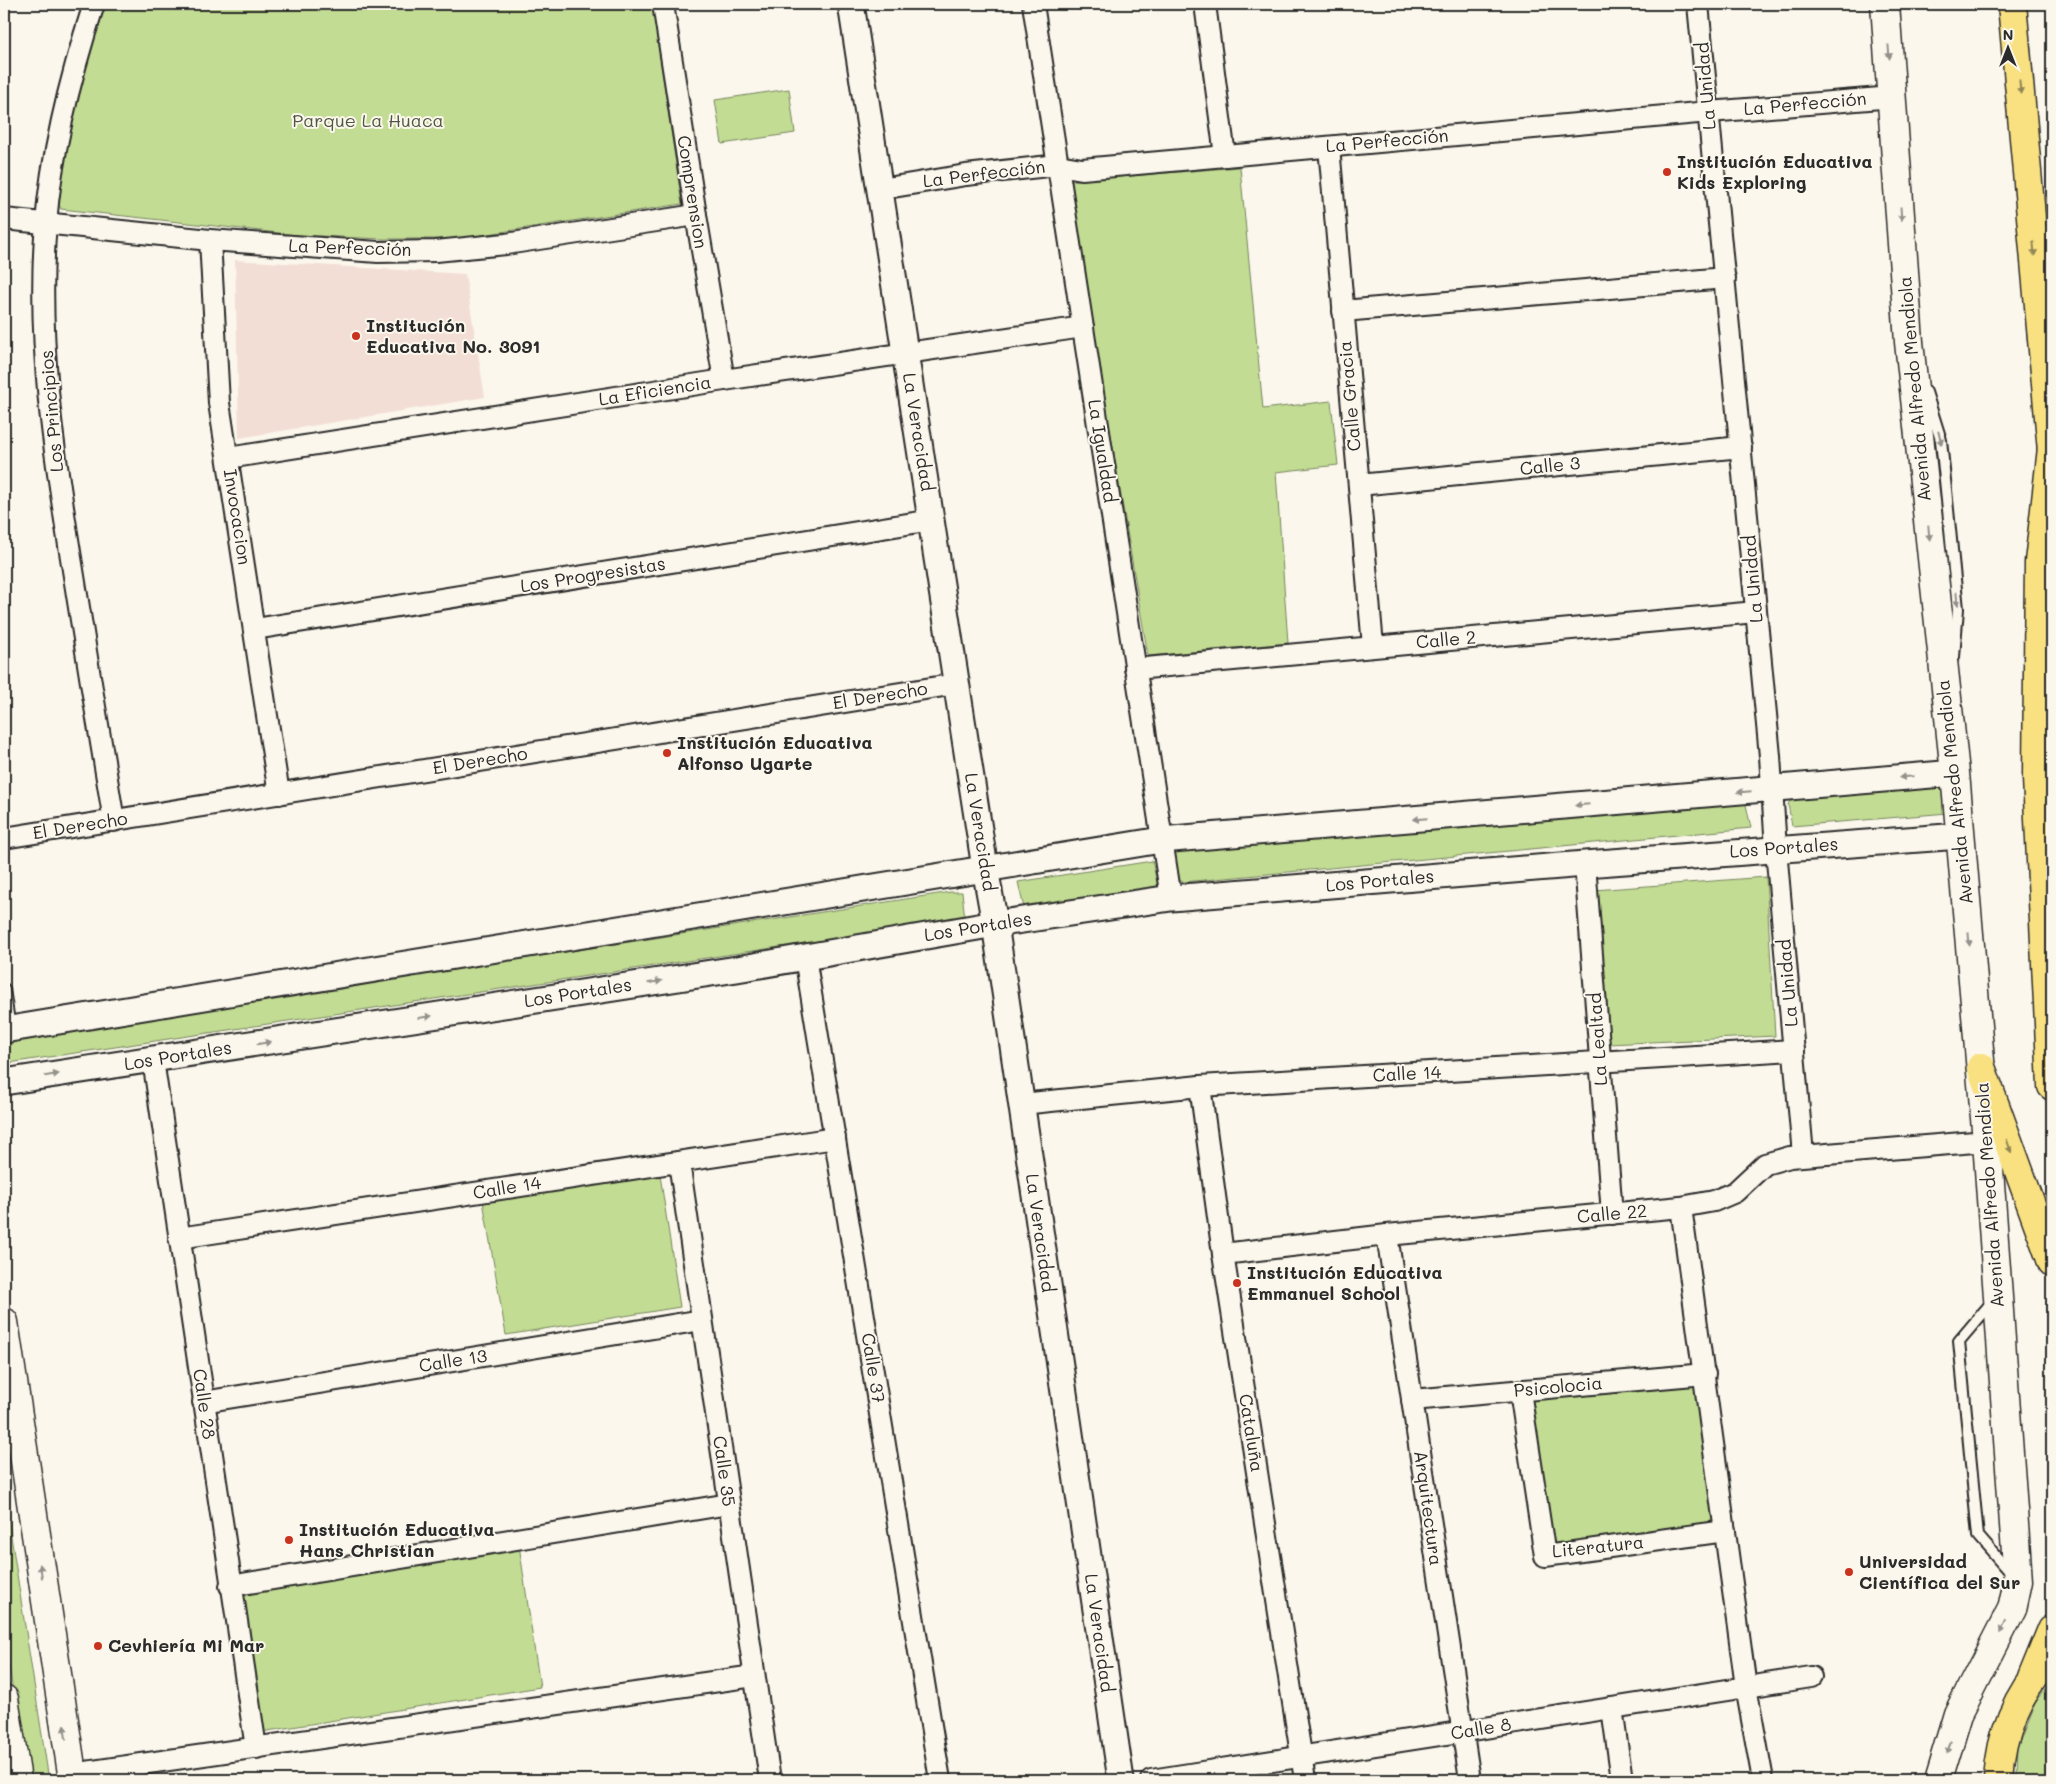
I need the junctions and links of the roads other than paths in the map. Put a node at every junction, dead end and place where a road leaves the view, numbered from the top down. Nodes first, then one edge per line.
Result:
1 (94, 4) edge
2 (663, 4) edge
3 (851, 4) edge
4 (1033, 4) edge
5 (1205, 4) edge
6 (1698, 4) edge
7 (1885, 4) edge
8 (2012, 4) edge
9 (1893, 97) junction
10 (1709, 112) junction
11 (1329, 146) junction
12 (1226, 156) junction
13 (1058, 164) junction
14 (881, 189) junction
15 (696, 215) junction
16 (4, 219) edge
17 (46, 222) junction
18 (210, 240) junction
19 (1725, 278) junction
20 (1343, 311) junction
21 (1083, 327) junction
22 (906, 353) junction
23 (724, 380) junction
24 (1741, 447) junction
25 (2052, 449) edge
26 (228, 458) junction
27 (1359, 485) junction
28 (932, 520) junction
29 (1756, 612) junction
30 (255, 629) junction
31 (1373, 646) junction
32 (1135, 669) junction
33 (956, 684) junction
34 (1955, 773) junction
35 (1773, 789) junction
36 (279, 794) junction
37 (114, 821) junction
38 (1960, 836) junction
39 (4, 838) edge
40 (1162, 840) junction
41 (1776, 849) junction
42 (1585, 864) junction
43 (985, 868) junction
44 (1171, 898) junction
45 (995, 924) junction
46 (805, 957) junction
47 (4, 989) edge
48 (7, 1030) edge
49 (1794, 1050) junction
50 (153, 1060) junction
51 (1600, 1063) junction
52 (1980, 1067) junction
53 (4, 1082) edge
54 (1200, 1086) junction
55 (2052, 1086) edge
56 (1021, 1104) junction
57 (835, 1138) junction
58 (1987, 1141) junction
59 (1803, 1155) junction
60 (679, 1162) junction
61 (1681, 1207) junction
62 (1612, 1214) junction
63 (1387, 1235) junction
64 (179, 1238) junction
65 (1223, 1254) junction
66 (2052, 1262) edge
67 (1997, 1296) junction
68 (702, 1320) junction
69 (4, 1322) edge
70 (1705, 1374) junction
71 (1520, 1391) junction
72 (1412, 1400) junction
73 (203, 1402) junction
74 (729, 1504) junction
75 (1725, 1531) junction
76 (2018, 1581) junction
77 (230, 1586) junction
78 (2052, 1629) edge
79 (2052, 1656) edge
80 (754, 1676) junction
81 (1811, 1677) dead end
82 (2032, 1678) junction
83 (1746, 1687) junction
84 (4, 1699) edge
85 (1612, 1708) junction
86 (2006, 1728) junction
87 (1461, 1732) junction
88 (256, 1748) junction
89 (1302, 1757) junction
90 (72, 1777) edge
91 (18, 1780) edge
92 (770, 1780) edge
93 (940, 1780) edge
94 (1121, 1780) edge
95 (1151, 1780) edge
96 (1305, 1780) edge
97 (1470, 1780) edge
98 (1622, 1780) edge
99 (1764, 1780) edge
100 (1938, 1780) edge
101 (1982, 1780) edge
102 (1998, 1780) edge

1 - 17 street, Los Principios
2 - 15 street, Comprension
3 - 14 street, La Veracidad
4 - 13 street, La Igualdad
5 - 12 street
6 - 10 street, La Unidad
7 -> 9 main road, Avenida Alfredo Mendiola
8 -> 25 main road
9 - 10 street, La Perfección
9 -> 34 main road, Avenida Alfredo Mendiola
10 - 11 street, La Perfección
10 - 19 street, La Unidad
11 - 12 street, La Perfección
11 - 20 street, Calle Gracia
12 - 13 street, La Perfección
13 - 14 street, La Perfección
13 - 21 street, La Igualdad
14 - 22 street, La Veracidad
15 - 18 street, La Perfección
15 - 23 street, Comprension
16 - 17 street, La Perfección
17 - 18 street, La Perfección
17 - 37 street, Los Principios
18 - 26 street, Invocacion
19 - 20 street
19 - 24 street, La Unidad
20 - 27 street, Calle Gracia
21 - 22 street, La Eficiencia
21 - 32 street, La Igualdad
22 - 23 street, La Eficiencia
22 - 28 street, La Veracidad
23 - 26 street, La Eficiencia
24 - 27 street, Calle 3
24 - 29 street, La Unidad
25 - 55 main road
26 - 30 street, Invocacion
27 - 31 street, Calle Gracia
28 - 30 street, Los Progresistas
28 - 33 street, La Veracidad
29 - 31 street, Calle 2
29 - 35 street, La Unidad
30 - 36 street, Invocacion
31 - 32 street, Calle 2
32 - 40 street, La Igualdad
33 - 36 street, El Derecho
33 - 43 street, La Veracidad
34 -> 35 street
34 - 38 main road, Avenida Alfredo Mendiola
35 -> 40 street
35 - 41 street, La Unidad
36 - 37 street, El Derecho
37 - 39 street, El Derecho
38 - 41 street, Los Portales
38 -> 52 main road, Avenida Alfredo Mendiola
40 - 43 street
40 - 44 street, La Igualdad
41 - 42 street, Los Portales
41 - 49 street, La Unidad
42 - 44 street, Los Portales
42 - 51 street, La Lealtad
43 - 45 street, La Veracidad
43 - 48 street
44 - 45 street, Los Portales
45 - 46 street, Los Portales
45 - 56 street, La Veracidad
50 -> 46 street, Los Portales
46 - 57 street, Calle 37
47 - 48 lane
49 - 51 street, Calle 14
49 - 59 street, La Unidad
53 -> 50 street, Los Portales
50 - 64 street, Calle 28
51 - 54 street, Calle 14
51 - 62 street, La Lealtad
52 - 58 main road, Avenida Alfredo Mendiola
52 -> 66 main road
54 - 56 street, Calle 14
54 - 65 street, Cataluña
56 - 94 street, La Veracidad
57 - 60 street, Calle 14
57 - 93 street, Calle 37
58 - 59 street, Calle 22
58 - 67 main road, Avenida Alfredo Mendiola
59 - 61 street, Calle 22
60 - 64 street, Calle 14
60 - 68 street, Calle 35
61 - 62 street, Calle 22
61 - 70 street
62 - 63 street, Calle 22
63 - 65 street, Calle 22
63 - 72 street, Arquitectura
64 - 73 street, Calle 28
65 - 89 street, Cataluña
67 - 76 main road, Avenida Alfredo Mendiola
67 - 76 lane
68 - 73 street, Calle 13
68 - 74 street, Calle 35
90 -> 69 main road
70 - 71 street, Psicolocia
70 - 75 street
71 - 72 street, Psicolocia
71 - 75 street, Literatura
72 - 87 street, Arquitectura
73 - 77 street, Calle 28
74 - 77 street
74 - 80 street, Calle 35
75 - 83 street
76 -> 100 main road, Avenida Alfredo Mendiola
77 - 88 street, Calle 28
78 - 82 main road
79 - 82 main road
80 - 88 street
80 - 92 street, Calle 35
81 - 83 street, Calle 8
82 - 86 main road
83 - 85 street, Calle 8
83 - 99 street
84 - 91 main road
85 - 87 street, Calle 8
85 - 98 street
86 - 101 main road
86 - 102 main road
87 - 89 street, Calle 8
87 - 97 street, Arquitectura
88 - 90 street
89 - 95 street, Calle 8
89 - 96 street, Cataluña

